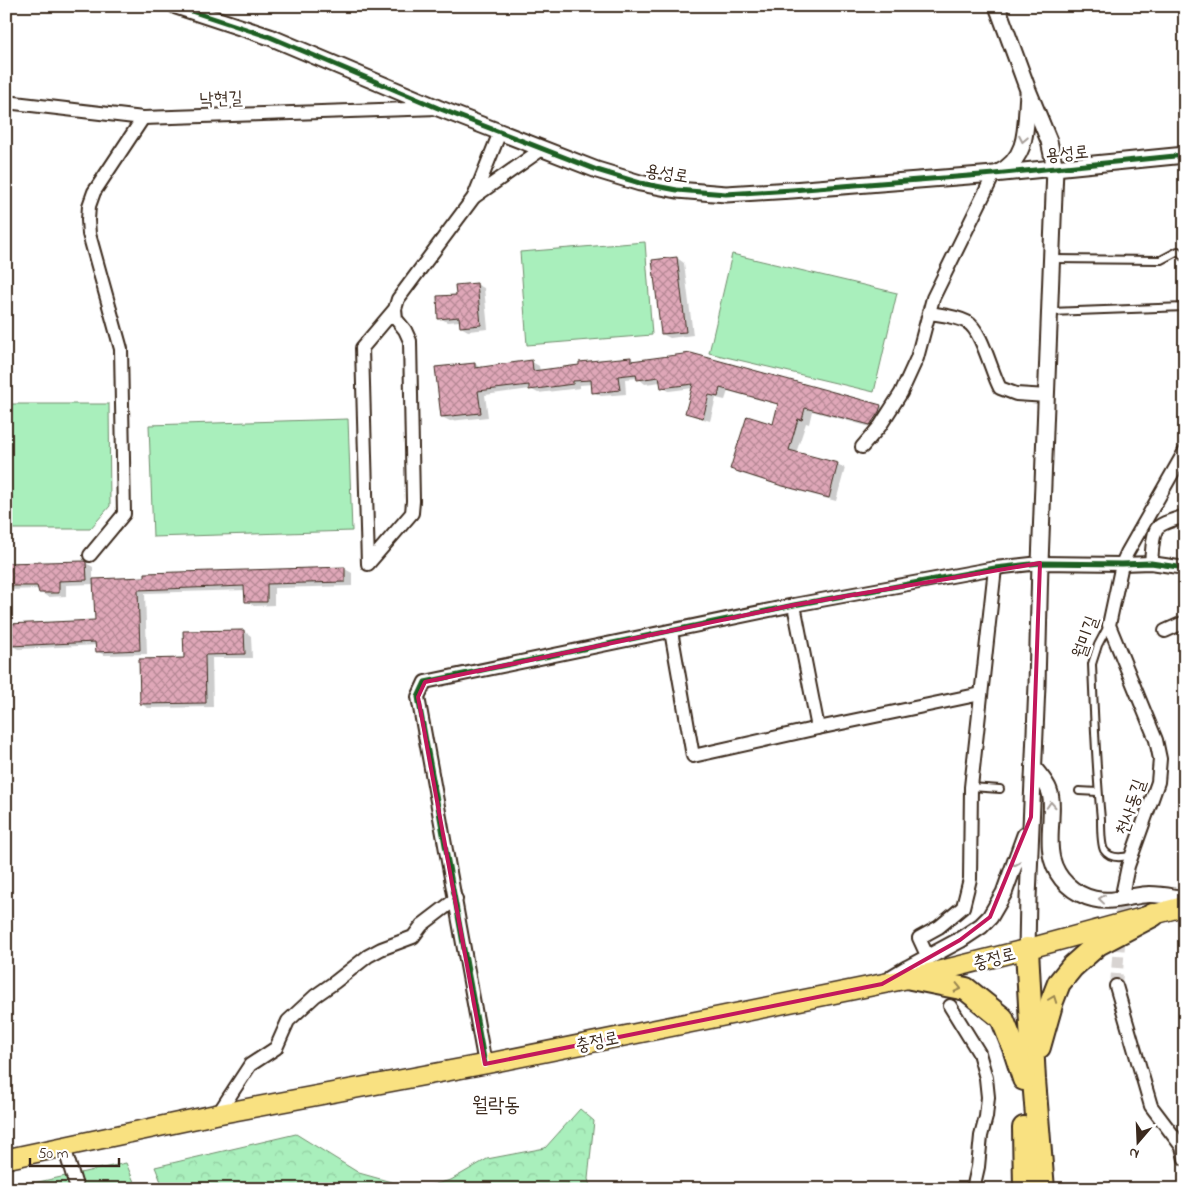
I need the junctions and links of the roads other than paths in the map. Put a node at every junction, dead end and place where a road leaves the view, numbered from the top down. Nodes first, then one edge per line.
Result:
1 (176, 6) edge
2 (998, 6) edge
3 (1028, 90) junction
4 (6, 102) edge
5 (438, 108) junction
6 (143, 118) junction
7 (500, 132) junction
8 (542, 149) junction
9 (1185, 155) edge
10 (1056, 168) junction
11 (994, 174) junction
12 (474, 197) junction
13 (1185, 258) edge
14 (1052, 259) junction
15 (1185, 307) edge
16 (395, 309) junction
17 (929, 312) junction
18 (1050, 312) junction
19 (1047, 396) junction
20 (862, 447) dead end
21 (1185, 451) edge
22 (1185, 516) edge
23 (90, 555) dead end
24 (1040, 563) junction
25 (1151, 563) junction
26 (1122, 564) junction
27 (995, 568) junction
28 (1185, 568) edge
29 (794, 605) junction
30 (1185, 622) edge
31 (1109, 624) junction
32 (671, 631) junction
33 (1165, 631) dead end
34 (981, 694) junction
35 (818, 728) junction
36 (1034, 768) junction
37 (971, 787) junction
38 (1000, 789) dead end
39 (1079, 791) dead end
40 (1098, 792) junction
41 (1032, 817) junction
42 (1132, 856) junction
43 (1123, 890) tunnel mouth
44 (456, 899) junction
45 (1185, 899) edge
46 (1185, 906) edge
47 (1153, 915) junction
48 (1027, 949) junction
49 (925, 951) dead end
50 (911, 978) junction
51 (882, 984) junction
52 (1116, 986) tunnel mouth
53 (950, 1006) dead end
54 (484, 1064) junction
55 (1029, 1080) junction
56 (218, 1114) junction
57 (64, 1147) junction
58 (6, 1159) edge
59 (1185, 1159) edge
60 (78, 1189) edge
61 (973, 1189) edge
62 (1024, 1189) edge
63 (1042, 1189) edge

1 - 5 street, 용성로
2 - 3 street
3 - 10 street
3 -> 11 street
4 - 6 street, 낙현길
5 - 6 street, 낙현길
5 - 7 street, 용성로
6 - 23 street
7 - 8 street, 용성로
7 - 12 street
8 - 11 street, 용성로
8 - 12 street
9 - 10 street, 용성로
10 - 11 street, 용성로
10 - 14 street
11 - 17 street
12 - 16 street
13 - 14 lane
14 - 18 street
15 - 18 lane
16 - 16 street
17 - 19 street
17 - 20 street
18 - 19 street
19 - 24 street
21 - 26 street, 월미길
22 - 25 street
24 - 26 street
24 - 27 street
24 - 36 street
25 - 26 street
25 - 28 street
26 - 31 street, 월미길
27 - 29 street
27 - 34 street
29 - 32 street
29 - 35 street
30 - 33 street
31 - 40 lane, 월미길
31 - 42 street, 천사동길
32 - 35 street
32 - 44 street
34 - 35 street
34 - 37 street
36 - 41 street
45 -> 36 street
37 - 38 lane
37 - 49 street
39 - 40 lane
40 - 42 lane, 월미길
41 - 48 street
41 -> 51 street
42 - 43 street, 천사동길
44 - 54 street
44 - 56 street
46 - 47 main road, 충정로
47 - 48 main road, 충정로
55 -> 47 highway
48 - 50 main road, 충정로
48 - 55 highway
50 - 51 main road, 충정로
50 -> 55 highway
51 - 54 main road, 충정로
52 - 59 street
53 - 61 street
54 - 56 main road, 충정로
55 - 62 highway
55 - 63 highway
56 - 57 main road, 충정로
57 - 58 main road, 충정로
57 - 60 street

